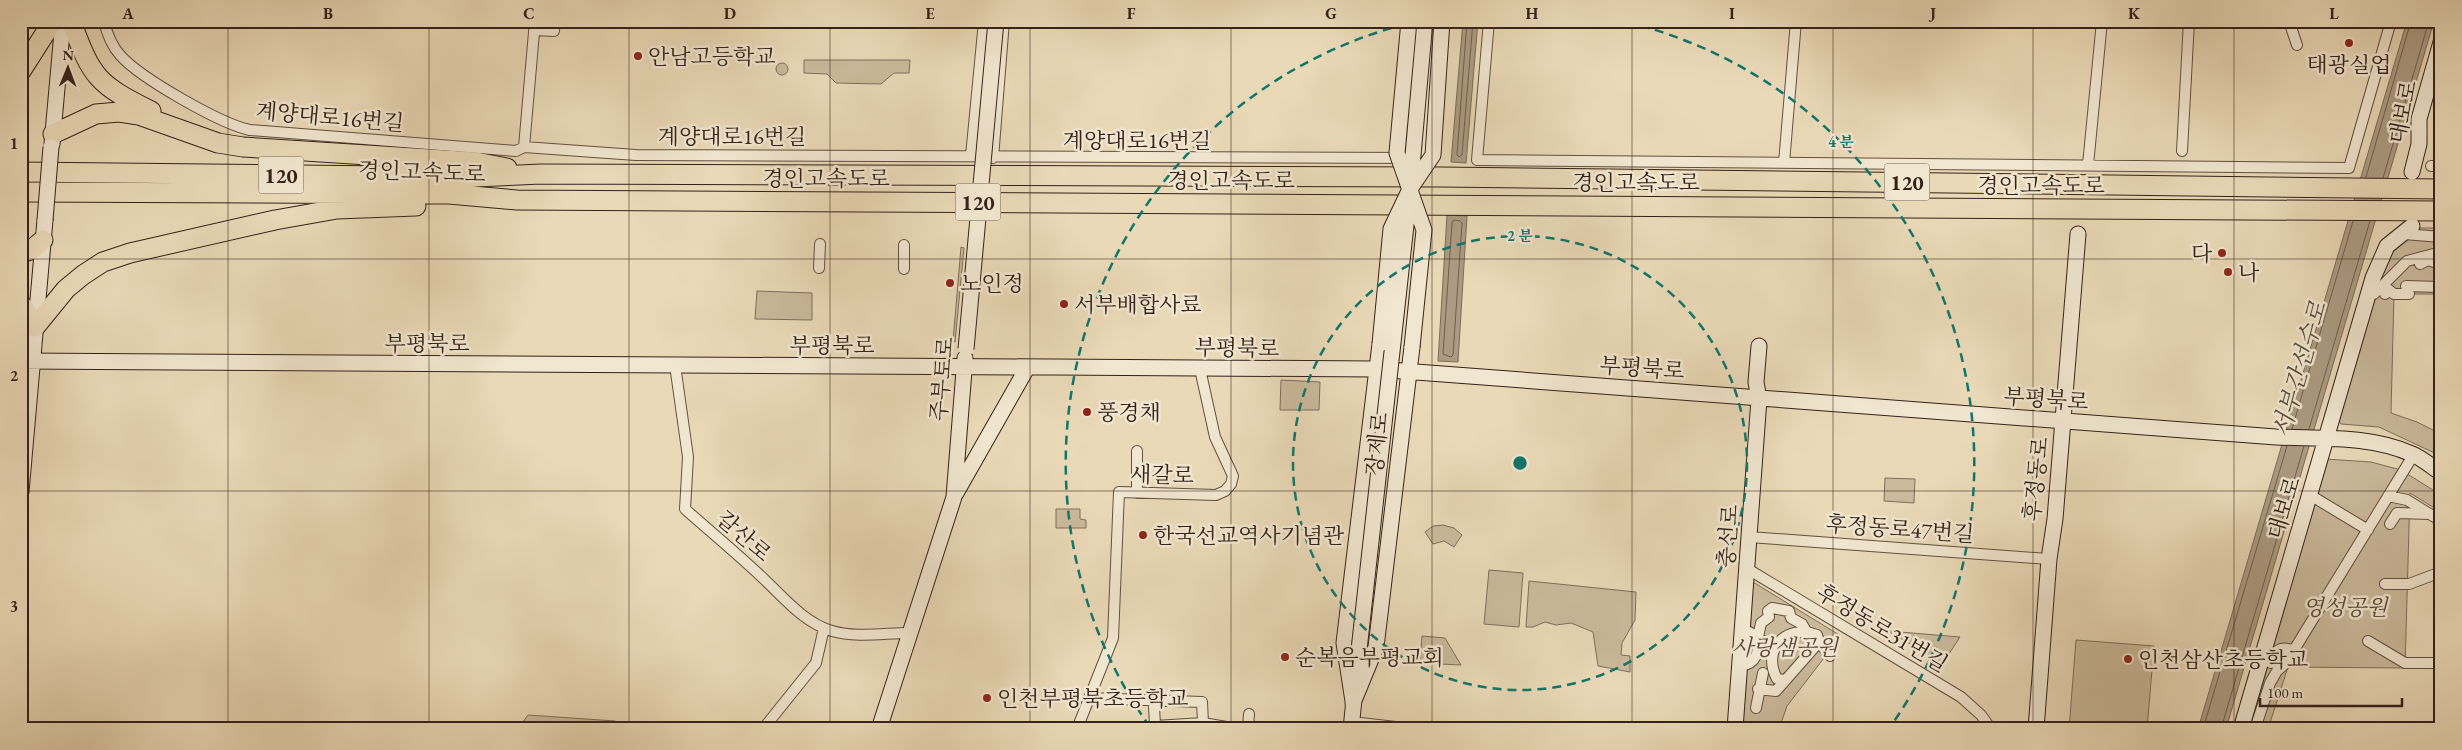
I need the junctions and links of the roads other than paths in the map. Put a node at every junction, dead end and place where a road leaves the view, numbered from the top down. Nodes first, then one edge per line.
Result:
1 (26, 21) edge
2 (53, 21) edge
3 (62, 21) edge
4 (71, 21) edge
5 (104, 21) edge
6 (555, 21) edge
7 (984, 21) edge
8 (996, 21) edge
9 (1004, 21) edge
10 (1409, 21) edge
11 (1418, 21) edge
12 (1425, 21) edge
13 (1434, 21) edge
14 (1442, 21) edge
15 (1489, 21) edge
16 (1744, 21) edge
17 (2102, 21) edge
18 (2189, 21) edge
19 (2288, 21) edge
20 (2391, 21) edge
21 (1796, 22) edge
22 (21, 26) edge
23 (535, 26) edge
24 (2441, 42) edge
25 (2297, 45) dead end
26 (2438, 66) edge
27 (21, 71) edge
28 (186, 133) junction
29 (973, 136) junction
30 (994, 138) junction
31 (52, 140) junction
32 (524, 147) junction
33 (2182, 151) dead end
34 (971, 156) junction
35 (992, 158) junction
36 (1405, 158) junction
37 (1784, 163) junction
38 (2088, 165) junction
39 (1474, 169) junction
40 (21, 172) edge
41 (2412, 172) dead end
42 (541, 174) junction
43 (1410, 189) junction
44 (2441, 189) edge
45 (21, 192) edge
46 (517, 200) junction
47 (2441, 211) edge
48 (2408, 230) joint
49 (2078, 234) dead end
50 (2441, 237) edge
51 (43, 240) junction
52 (820, 244) dead end
53 (904, 245) dead end
54 (2441, 252) edge
55 (21, 253) edge
56 (2414, 259) junction
57 (2441, 259) edge
58 (818, 268) dead end
59 (904, 269) dead end
60 (2441, 287) edge
61 (2374, 294) dead end
62 (2385, 294) dead end
63 (21, 304) edge
64 (36, 327) junction
65 (1759, 346) dead end
66 (27, 362) edge
67 (676, 366) junction
68 (964, 367) junction
69 (1027, 368) junction
70 (1200, 369) junction
71 (1376, 369) junction
72 (1408, 370) junction
73 (1759, 399) junction
74 (2063, 421) junction
75 (2324, 439) junction
76 (1137, 451) dead end
77 (2414, 454) junction
78 (2441, 473) edge
79 (21, 492) edge
80 (1137, 493) junction
81 (2310, 495) junction
82 (2388, 496) junction
83 (954, 497) junction
84 (2407, 500) junction
85 (2407, 514) junction
86 (2430, 514) junction
87 (2441, 521) edge
88 (2390, 524) dead end
89 (2368, 530) junction
90 (1749, 537) junction
91 (2049, 559) junction
92 (1746, 568) junction
93 (2441, 572) edge
94 (2385, 584) dead end
95 (824, 628) junction
96 (1742, 628) junction
97 (1806, 631) junction
98 (909, 633) junction
99 (1758, 637) junction
100 (2368, 641) dead end
101 (1819, 642) junction
102 (1775, 648) junction
103 (2294, 651) junction
104 (1830, 656) dead end
105 (1755, 659) junction
106 (2266, 663) junction
107 (2286, 663) junction
108 (2439, 663) dead end
109 (1740, 666) junction
110 (1774, 670) junction
111 (1763, 674) junction
112 (1785, 680) junction
113 (1758, 689) junction
114 (1089, 698) junction
115 (1353, 703) junction
116 (1154, 706) dead end
117 (1756, 708) dead end
118 (1249, 714) dead end
119 (1204, 723) junction
120 (1351, 725) edge
121 (763, 729) edge
122 (879, 729) edge
123 (1077, 729) edge
124 (1238, 729) edge
125 (1248, 729) edge
126 (1413, 729) edge
127 (1735, 729) edge
128 (1991, 729) edge
129 (2036, 729) edge
130 (2241, 729) edge
131 (2256, 729) edge

1 - 22 street
2 - 27 highway
3 - 31 street
4 - 28 highway
5 - 32 street, 계양대로16번길
6 - 23 street
7 - 29 street
8 - 68 street, 주부토로, bridge
9 - 30 street
10 - 43 street, 장제로, bridge
11 - 36 street
12 - 43 street, 장제로, bridge
13 - 36 street
14 - 43 street, 장제로, bridge
15 - 39 street
16 - 21 street
17 - 38 street
18 - 33 street
19 - 25 street
20 - 38 street
21 - 37 street
23 - 32 street
24 - 26 street, 대보로
26 - 41 street, 대보로
28 - 31 highway
28 - 42 highway
29 - 30 street
29 - 34 street
30 - 35 street
31 - 51 street, bridge
32 - 34 street, 계양대로16번길
34 - 35 street, 계양대로16번길
35 - 36 street, 계양대로16번길
37 - 38 street
37 - 39 street
39 - 42 highway, 경인고속도로 / 120
39 - 44 highway, 경인고속도로 / 120
40 - 42 highway, 경인고속도로 / 120
43 - 71 street, 장제로, bridge
43 - 72 street, 장제로, bridge
43 - 115 street, 장제로, bridge
45 - 46 highway, 경인고속도로 / 120
46 - 47 highway, 경인고속도로 / 120
46 - 64 highway
48 - 50 street
48 - 75 street, 대보로
49 - 74 street, 후정동로
51 - 55 highway
51 - 64 street
52 - 58 street
53 - 59 street
54 - 56 street
56 - 57 street
56 - 61 street
60 - 62 street
63 - 64 highway
64 - 66 street
65 - 73 street, 충선로
66 - 67 street, 부평북로
66 - 79 street
67 - 68 street, 부평북로
67 - 95 street, 갈산로
68 - 69 street, 부평북로
68 - 83 street, 주부토로
69 - 70 street, 부평북로
69 - 83 street
70 - 71 street, 부평북로
70 - 80 street, 새갈로
71 - 72 street, 부평북로
71 - 115 street, 장제로
72 - 73 street, 부평북로
72 - 115 street, 장제로
73 - 74 street, 부평북로
73 - 90 street, 충선로
74 - 75 street, 부평북로
74 - 91 street, 후정동로
75 - 77 street, 부평북로
75 - 81 street, 대보로
76 - 80 street
77 - 78 street, 부평북로
77 - 82 street
80 - 114 street, 새갈로
81 - 89 street
81 - 106 street, 대보로
82 - 84 street
82 - 89 street
83 - 98 street, 주부토로
84 - 85 street
84 - 86 street
85 - 86 street
85 - 88 street
86 - 87 street
89 - 103 street
90 - 91 street, 후정동로47번길
90 - 92 street, 충선로
91 - 129 street, 후정동로
92 - 96 street, 충선로
92 - 128 street, 후정동로31번길
93 - 94 street
95 - 98 street, 갈산로
95 - 121 street
96 - 99 street
96 - 109 street, 충선로
97 - 99 street
97 - 101 street
97 - 102 street
98 - 122 street, 주부토로
99 - 102 street
99 - 105 street
100 - 108 street
101 - 104 street
101 - 112 street
102 - 110 street
103 - 106 street
103 - 107 street
105 - 109 street
105 - 111 street
106 - 107 street
106 - 130 street, 대보로
107 - 131 street
109 - 127 street, 충선로
110 - 111 street
110 - 112 street
111 - 113 street
112 - 113 street
113 - 117 street
114 - 119 street
114 - 123 street, 새갈로
115 - 120 street, 장제로
116 - 119 street
118 - 125 street
119 - 124 street
120 - 126 street

